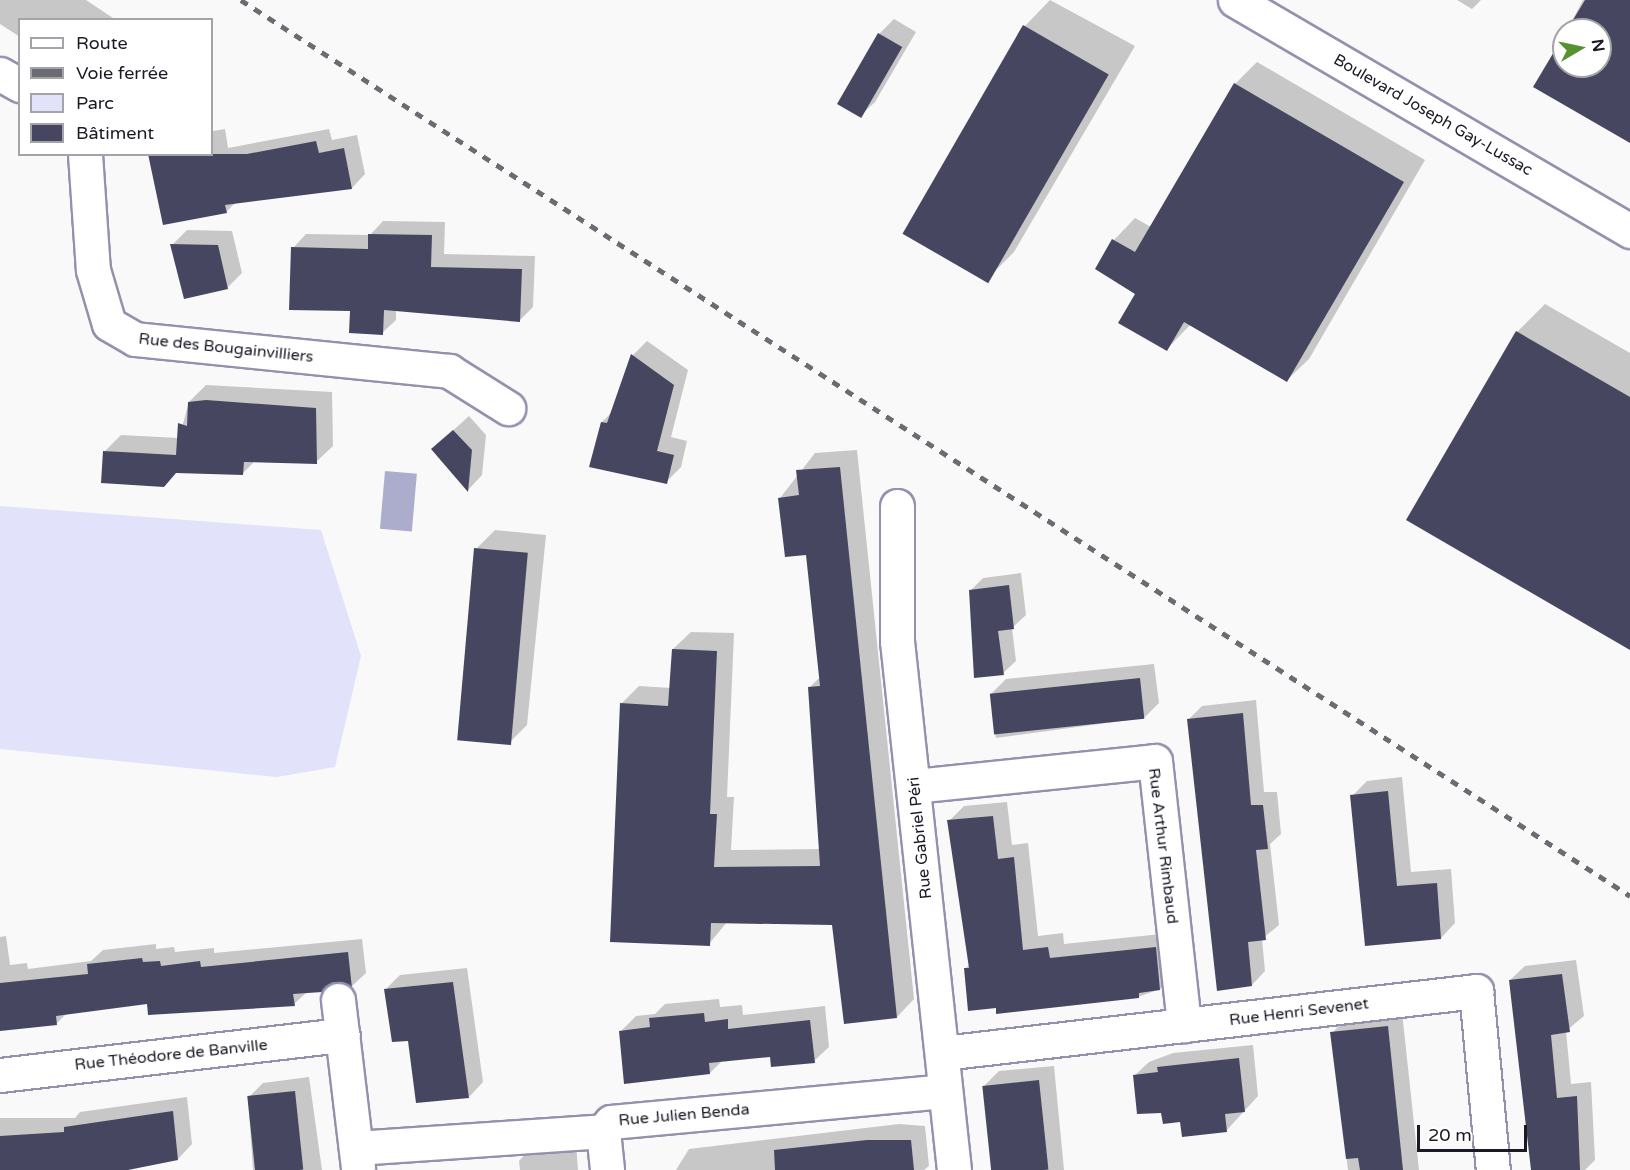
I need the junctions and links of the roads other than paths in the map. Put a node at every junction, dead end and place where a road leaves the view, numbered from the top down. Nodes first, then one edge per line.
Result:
1 (1235, 0) edge
2 (0, 74) edge
3 (18, 84) edge
4 (85, 156) edge
5 (1630, 231) edge
6 (508, 408) dead end
7 (897, 506) dead end
8 (915, 786) junction
9 (338, 1000) dead end
10 (1184, 1025) junction
11 (343, 1035) junction
12 (943, 1053) junction
13 (0, 1074) edge
14 (944, 1091) junction
15 (603, 1131) junction
16 (357, 1159) edge
17 (607, 1170) edge
18 (954, 1170) edge
19 (1493, 1170) edge

1 - 5 street, Boulevard Joseph Gay-Lussac
2 - 3 street
4 - 6 street, Rue des Bougainvilliers
7 - 8 street, Rue Gabriel Péri
8 - 10 street, Rue Arthur Rimbaud
8 - 12 street, Rue Gabriel Péri
9 - 11 street
10 - 12 street, Rue Henri Sevenet
10 - 19 street, Rue Henri Sevenet
11 - 13 street, Rue Théodore de Banville
11 - 16 street
12 - 14 street, Rue Gabriel Péri
14 - 15 street, Rue Julien Benda
14 - 18 street, Rue Gabriel Péri
15 - 16 street, Rue Julien Benda
15 - 17 street

